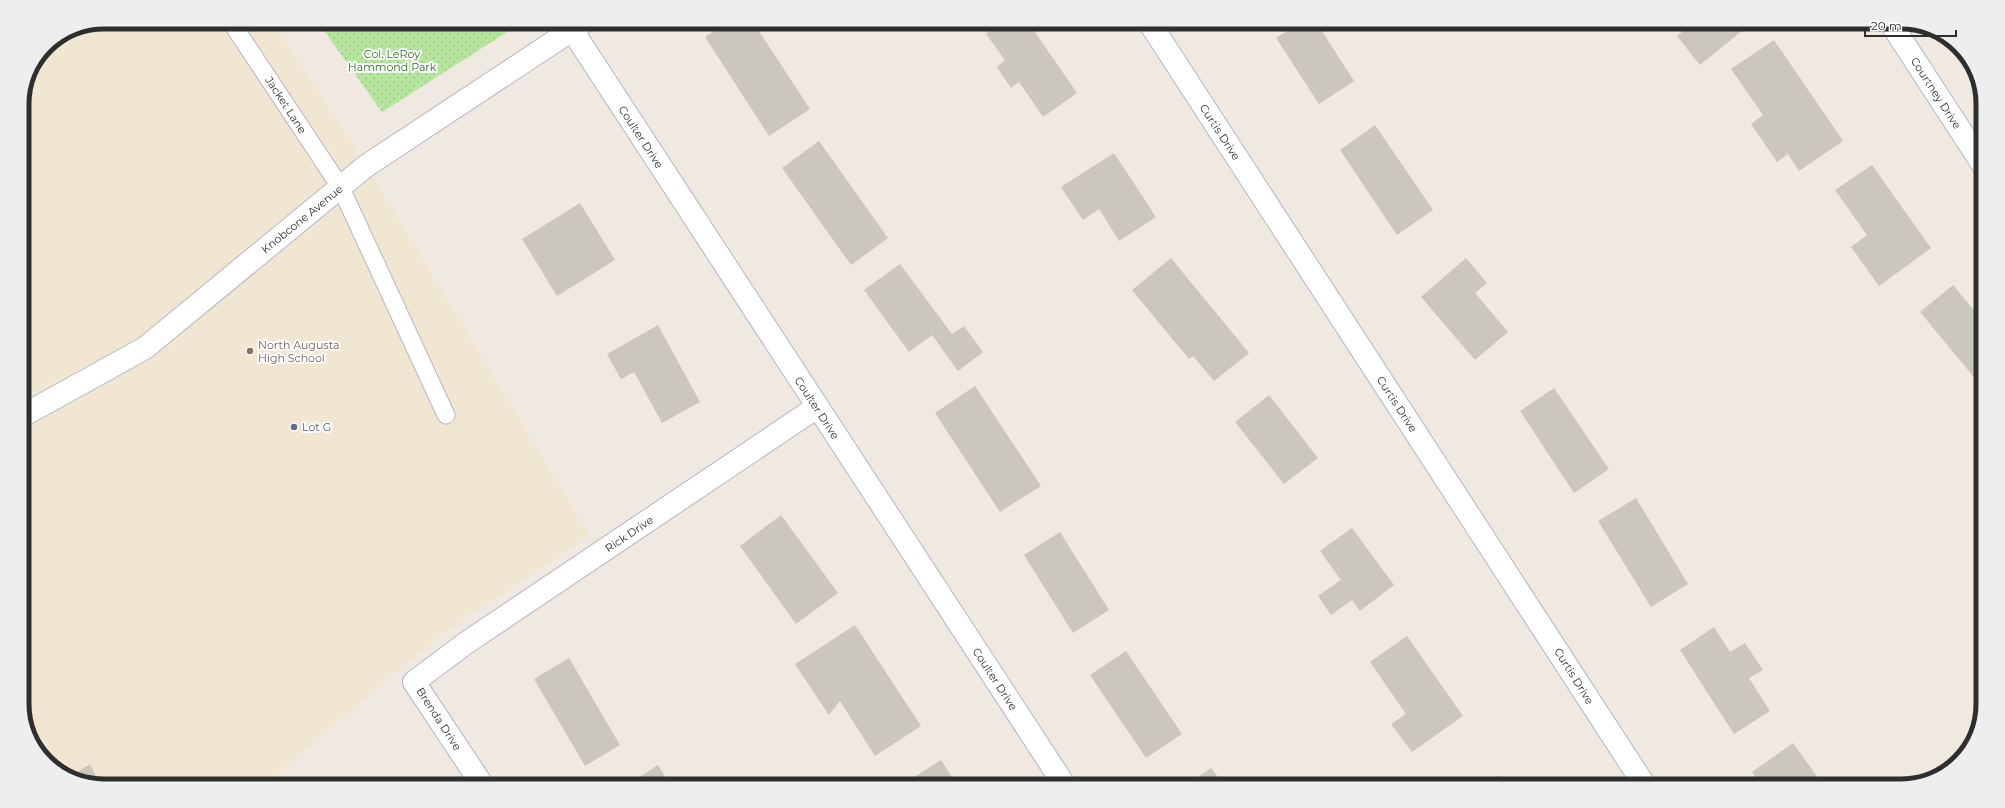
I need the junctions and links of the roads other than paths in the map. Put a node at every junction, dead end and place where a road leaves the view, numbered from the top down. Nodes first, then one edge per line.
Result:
1 (236, 29) edge
2 (573, 29) edge
3 (580, 29) edge
4 (1154, 29) edge
5 (1895, 29) edge
6 (1976, 154) edge
7 (341, 188) junction
8 (817, 408) junction
9 (29, 412) edge
10 (446, 414) dead end
11 (442, 660) joint
12 (478, 779) edge
13 (1060, 779) edge
14 (1640, 779) edge

1 - 7 lane, Jacket Lane
2 - 7 street, Knobcone Avenue
3 - 8 street, Coulter Drive
4 - 14 street, Curtis Drive
5 - 6 street, Courtney Drive
7 - 9 street, Knobcone Avenue
7 - 10 lane, Jacket Lane
8 - 11 street, Rick Drive
8 - 13 street, Coulter Drive
11 - 12 street, Brenda Drive

